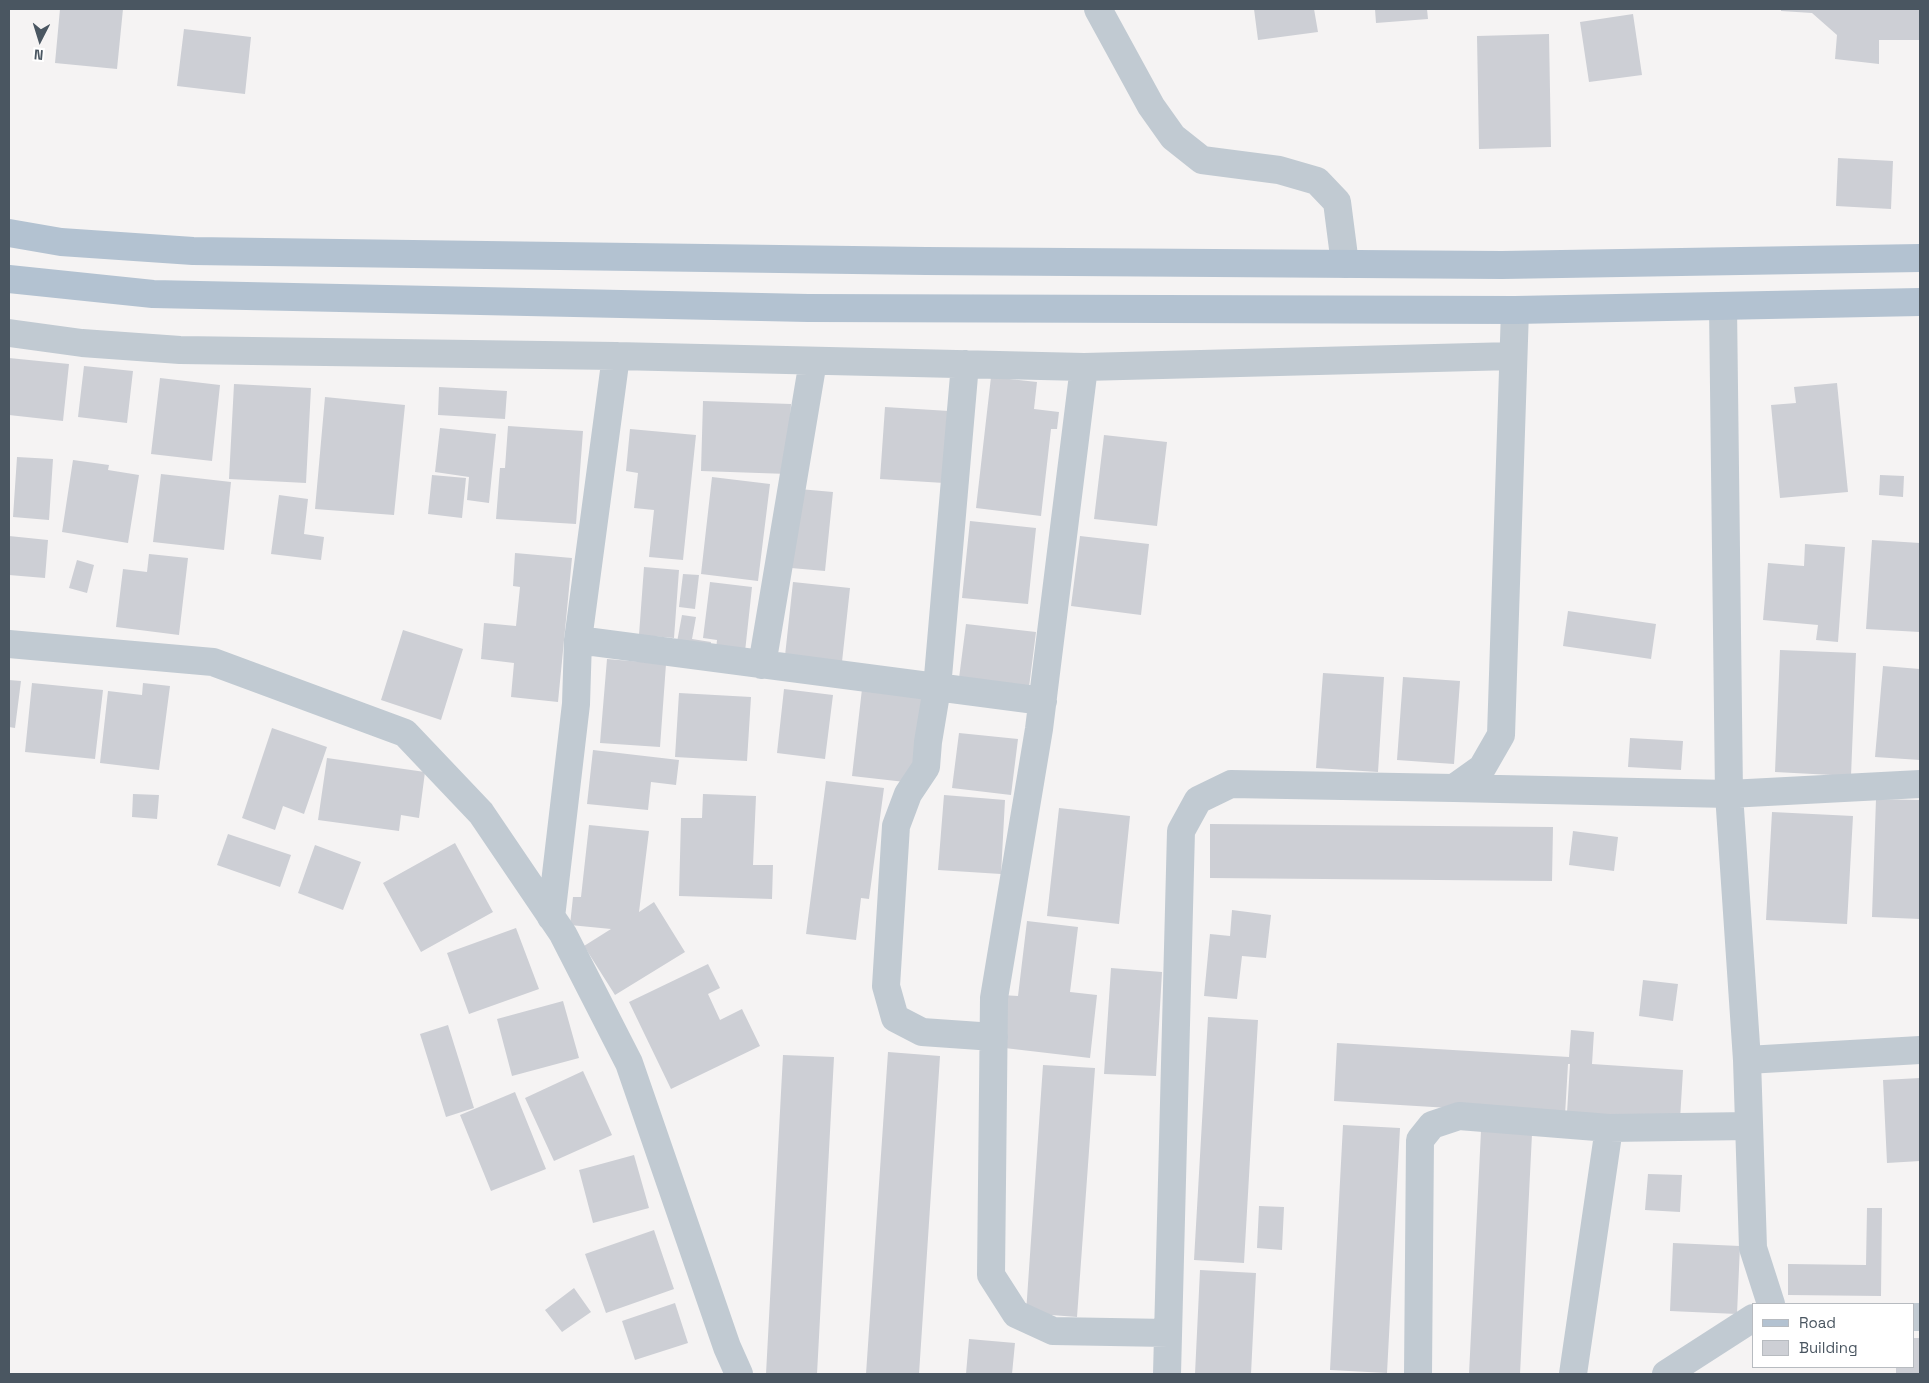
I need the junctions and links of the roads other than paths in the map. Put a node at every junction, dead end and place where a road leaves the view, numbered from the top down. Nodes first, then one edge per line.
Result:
1 (1098, 9) edge
2 (9, 233) edge
3 (1920, 258) edge
4 (1345, 264) junction
5 (9, 279) edge
6 (1920, 302) edge
7 (1723, 306) junction
8 (1515, 310) junction
9 (9, 333) edge
10 (616, 356) junction
11 (1513, 356) junction
12 (813, 361) junction
13 (965, 364) junction
14 (1084, 367) junction
15 (578, 640) junction
16 (9, 644) edge
17 (762, 665) junction
18 (937, 688) junction
19 (1043, 701) junction
20 (1920, 784) edge
21 (1454, 788) junction
22 (1729, 794) junction
23 (551, 917) junction
24 (994, 1037) junction
25 (1920, 1050) edge
26 (1746, 1060) junction
27 (1749, 1126) junction
28 (1609, 1128) junction
29 (1771, 1303) edge
30 (1752, 1319) edge
31 (1168, 1333) junction
32 (740, 1374) edge
33 (1167, 1374) edge
34 (1418, 1374) edge
35 (1573, 1374) edge
36 (1666, 1374) edge

1 - 4 street
2 - 4 main road
3 - 4 main road
5 - 8 main road
6 - 7 main road
7 - 8 main road
7 - 22 street
8 - 11 street
9 - 10 street
10 - 12 street
10 - 15 street
11 - 14 street
11 - 21 street
12 - 13 street
12 - 17 street
13 - 14 street
13 - 18 street
14 - 19 street
15 - 17 street
15 - 23 street
16 - 23 street
17 - 18 street
18 - 19 street
18 - 24 street
19 - 24 street
20 - 22 street
21 - 22 street
21 - 31 street
22 - 26 street
23 - 32 street
24 - 31 street
25 - 26 street
26 - 27 street
27 - 28 street
27 - 29 street
28 - 34 street
28 - 35 street
30 - 36 street
31 - 33 street

